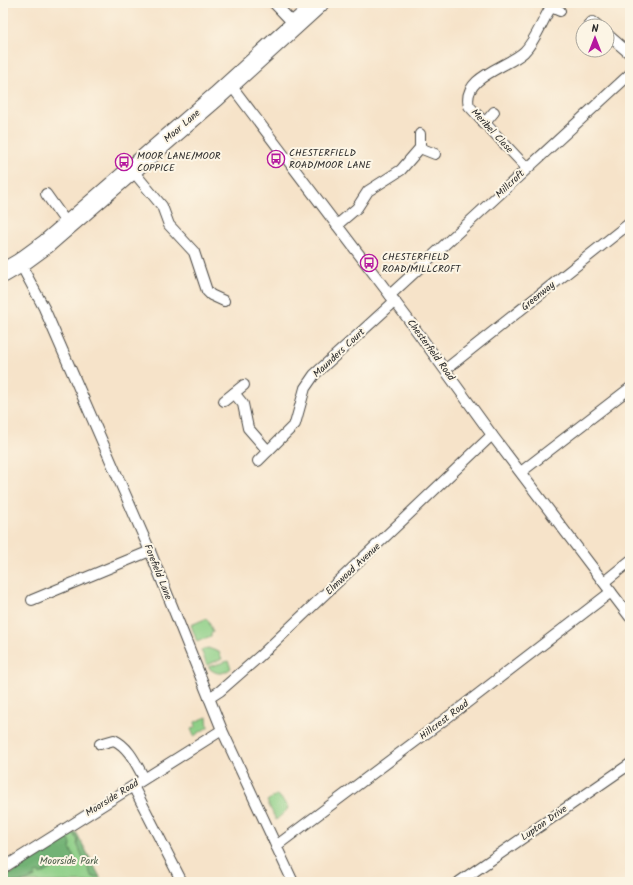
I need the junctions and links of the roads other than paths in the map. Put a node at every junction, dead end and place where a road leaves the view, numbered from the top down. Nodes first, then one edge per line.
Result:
1 (274, 3) edge
2 (319, 3) edge
3 (549, 5) edge
4 (560, 11) dead end
5 (295, 26) junction
6 (615, 41) edge
7 (630, 54) edge
8 (630, 74) edge
9 (230, 84) junction
10 (494, 112) dead end
11 (484, 124) junction
12 (420, 134) dead end
13 (420, 148) junction
14 (435, 154) dead end
15 (527, 168) junction
16 (132, 170) junction
17 (46, 194) dead end
18 (630, 223) edge
19 (68, 225) junction
20 (337, 225) junction
21 (8, 268) edge
22 (392, 298) junction
23 (224, 301) dead end
24 (446, 370) junction
25 (244, 385) dead end
26 (630, 388) edge
27 (234, 393) junction
28 (224, 402) dead end
29 (492, 435) junction
30 (268, 451) junction
31 (258, 461) dead end
32 (521, 472) junction
33 (150, 551) junction
34 (630, 561) edge
35 (604, 582) junction
36 (611, 592) junction
37 (32, 600) dead end
38 (630, 617) edge
39 (209, 698) junction
40 (222, 730) junction
41 (100, 744) dead end
42 (630, 764) edge
43 (144, 778) junction
44 (133, 786) junction
45 (276, 846) junction
46 (3, 868) edge
47 (182, 882) edge
48 (293, 882) edge
49 (459, 882) edge

1 - 5 street
2 - 5 highway, Moor Lane
3 - 4 street
3 - 11 street, Meribel Close
5 - 9 highway, Moor Lane
6 - 7 street
8 - 15 street, Millcroft
9 - 16 highway, Moor Lane
9 - 20 street, Chesterfield Road
10 - 11 street
11 - 15 street, Meribel Close
12 - 13 street
13 - 14 street
13 - 20 street
15 - 22 street, Millcroft
16 - 19 highway, Moor Lane
16 - 23 street
17 - 19 street
18 - 24 street, Greenway
19 - 21 highway, Moor Lane
20 - 22 street, Chesterfield Road
21 - 33 street, Forefield Lane
22 - 24 street, Chesterfield Road
22 - 30 street, Maunders Court
24 - 29 street, Chesterfield Road
25 - 27 street
26 - 32 street
27 - 28 street
27 - 30 street
29 - 32 street, Chesterfield Road
29 - 39 street, Elmwood Avenue
30 - 31 street, Maunders Court
32 - 35 street, Chesterfield Road
33 - 37 street
33 - 39 street, Forefield Lane
34 - 35 street
35 - 36 street, Chesterfield Road
36 - 38 street, Chesterfield Road
36 - 45 street, Hillcrest Road
39 - 40 street, Forefield Lane
40 - 43 street, Moorside Road
40 - 45 street, Forefield Lane
41 - 43 street
42 - 49 street, Lupton Drive
43 - 44 street, Moorside Road
44 - 46 street, Moorside Road
44 - 47 street
45 - 48 street, Forefield Lane

